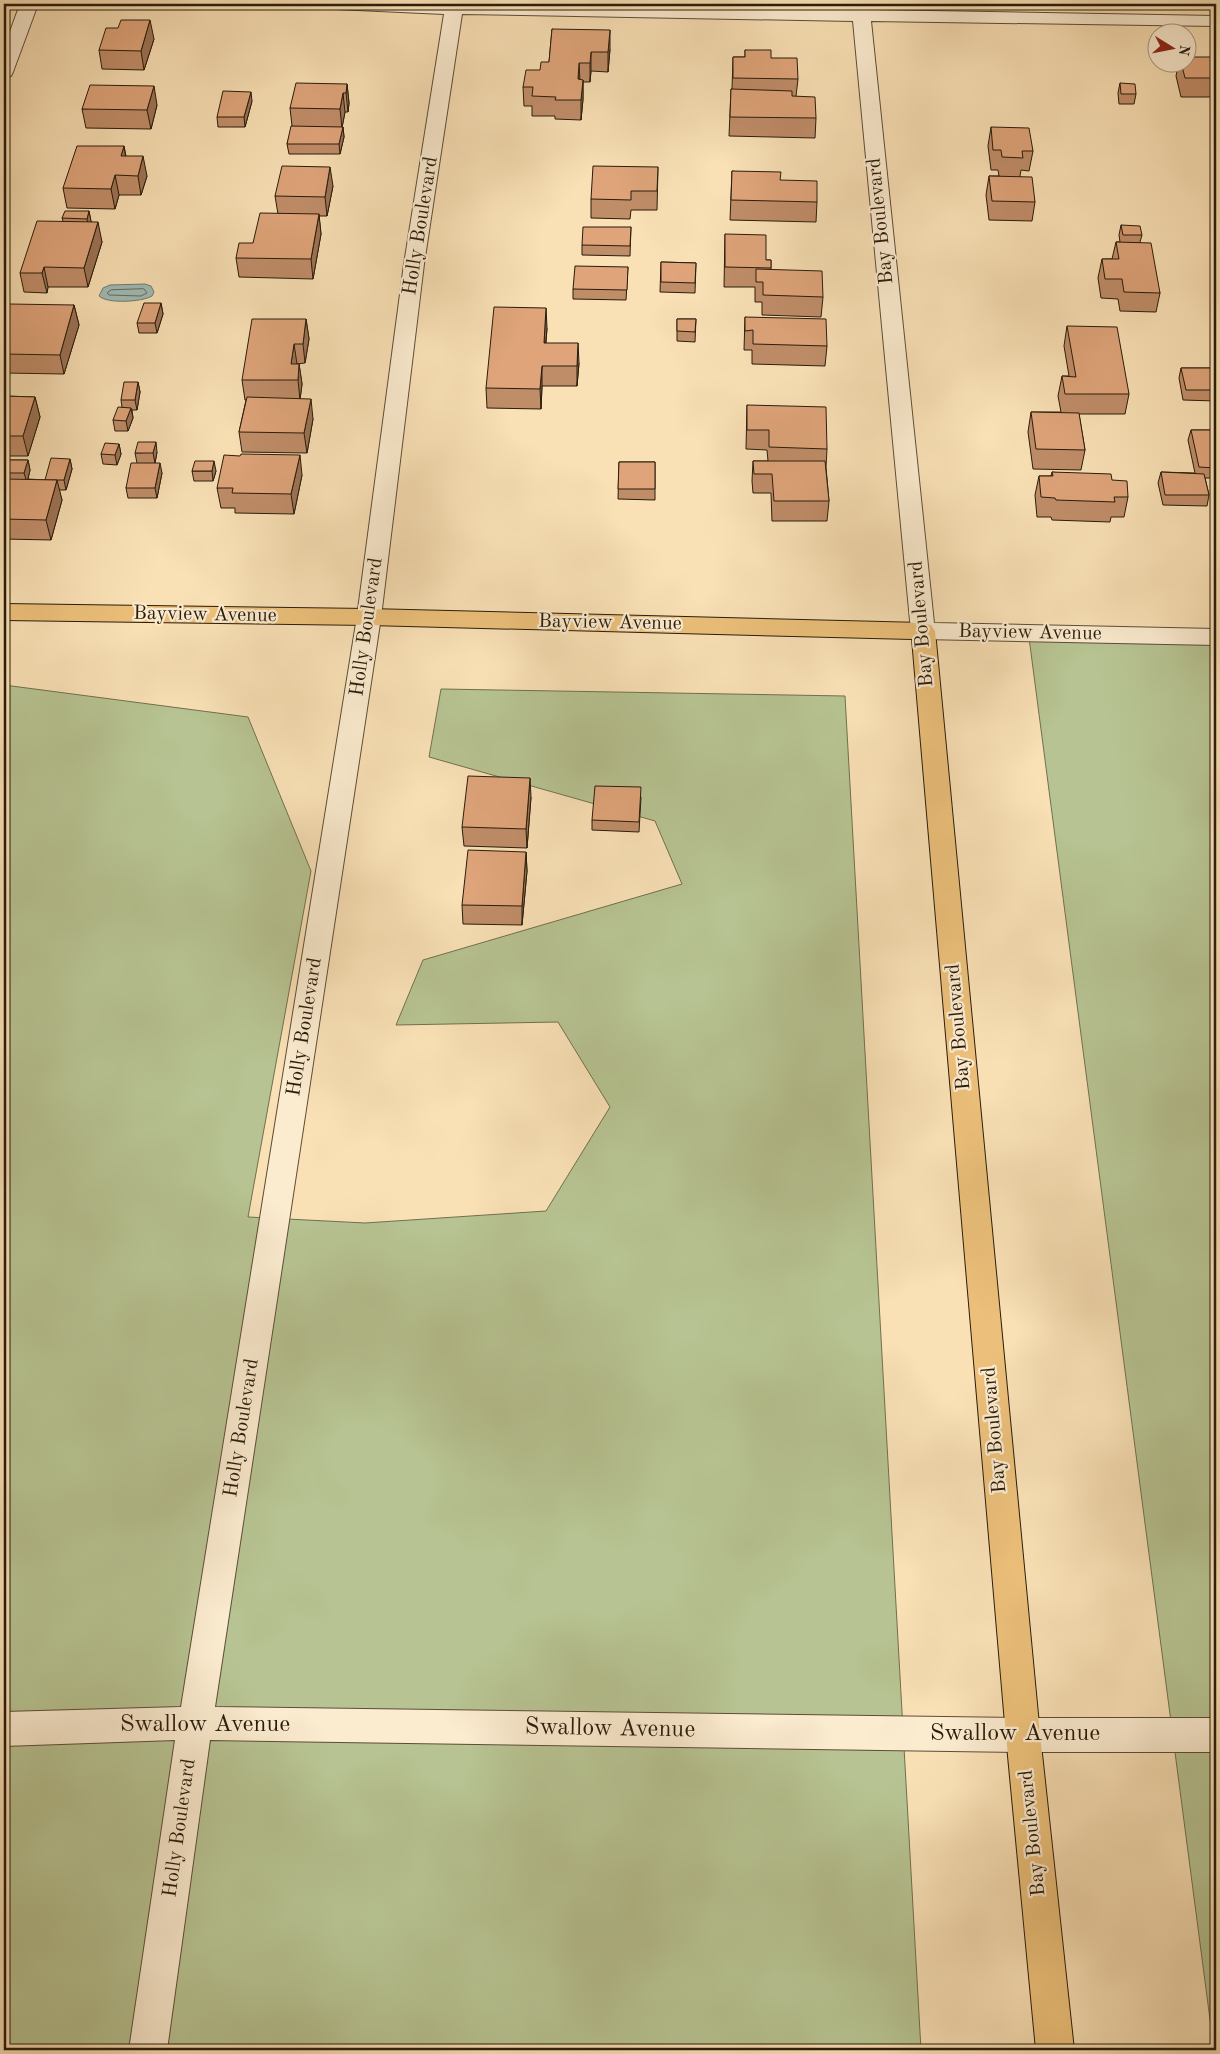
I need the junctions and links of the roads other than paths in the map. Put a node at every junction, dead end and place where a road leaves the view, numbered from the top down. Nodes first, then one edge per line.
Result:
1 (29, 4) edge
2 (335, 4) edge
3 (454, 6) edge
4 (860, 9) edge
5 (1216, 21) edge
6 (4, 72) edge
7 (4, 612) edge
8 (369, 617) junction
9 (923, 631) junction
10 (1216, 637) edge
11 (195, 1723) junction
12 (4, 1728) edge
13 (1023, 1735) junction
14 (1216, 1735) edge
15 (148, 2050) edge
16 (1055, 2050) edge

1 - 6 street
2 - 3 street
3 - 4 street
3 - 8 street, Holly Boulevard
4 - 5 street
4 - 9 street, Bay Boulevard
7 - 8 main road, Bayview Avenue
8 - 9 main road, Bayview Avenue
8 - 11 street, Holly Boulevard
9 - 10 street, Bayview Avenue
9 - 13 main road, Bay Boulevard
11 - 12 street, Swallow Avenue
11 - 13 street, Swallow Avenue
11 - 15 street, Holly Boulevard
13 - 14 street, Swallow Avenue
13 - 16 main road, Bay Boulevard

